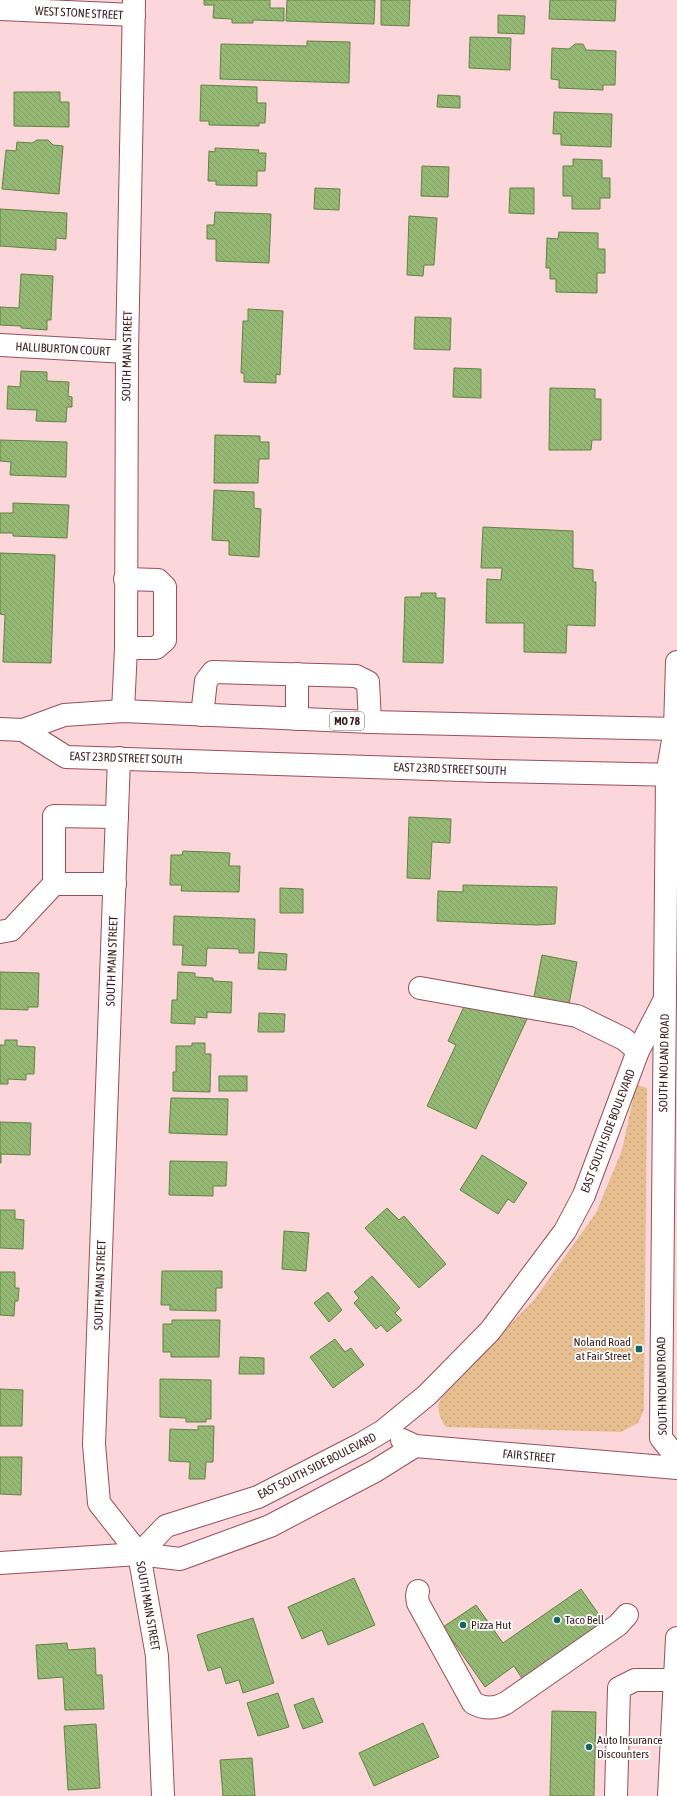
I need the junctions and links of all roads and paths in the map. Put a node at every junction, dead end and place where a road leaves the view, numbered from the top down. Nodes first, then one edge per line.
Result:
1 (134, 8) edge
2 (0, 9) edge
3 (0, 345) edge
4 (127, 352) junction
5 (125, 579) junction
6 (126, 648) junction
7 (677, 662) edge
8 (296, 674) junction
9 (123, 711) junction
10 (202, 715) junction
11 (297, 718) junction
12 (370, 722) junction
13 (0, 729) edge
14 (676, 729) edge
15 (23, 730) junction
16 (119, 758) junction
17 (672, 775) edge
18 (117, 817) junction
19 (54, 884) junction
20 (115, 884) junction
21 (0, 932) edge
22 (420, 988) dead end
23 (665, 999) junction
24 (638, 1051) junction
25 (383, 1431) junction
26 (415, 1446) junction
27 (677, 1458) edge
28 (677, 1468) edge
29 (139, 1554) junction
30 (0, 1563) edge
31 (418, 1591) dead end
32 (627, 1615) dead end
33 (677, 1638) edge
34 (675, 1680) junction
35 (673, 1763) edge
36 (163, 1796) edge
37 (616, 1796) edge
38 (669, 1796) edge

1 - 2 street, WEST STONE STREET
1 - 4 street, SOUTH MAIN STREET
3 - 4 street, HALLIBURTON COURT
4 - 5 street, SOUTH MAIN STREET
5 - 6 street, SOUTH MAIN STREET
5 - 6 street
6 - 9 street, SOUTH MAIN STREET
7 - 14 street, SOUTH NOLAND ROAD
8 - 10 street
8 - 11 street
8 - 12 street
9 - 10 street, MO 78
9 - 15 street, MO 78
10 - 11 street, MO 78
11 - 12 street, MO 78
12 - 14 street, MO 78
13 - 15 street, MO 78
14 - 17 street, SOUTH NOLAND ROAD
15 - 16 street, EAST 23RD STREET SOUTH / MO 78
16 - 17 street, EAST 23RD STREET SOUTH / MO 78
16 - 18 street, SOUTH MAIN STREET
17 - 23 street, SOUTH NOLAND ROAD
18 - 19 street
18 - 20 street, SOUTH MAIN STREET
19 - 20 street
19 - 21 street
20 - 29 street, SOUTH MAIN STREET
22 - 24 street
23 - 24 street, EAST SOUTH SIDE BOULEVARD
23 - 27 street, SOUTH NOLAND ROAD
24 - 25 street, EAST SOUTH SIDE BOULEVARD
25 - 26 street, FAIR STREET
25 - 29 street, EAST SOUTH SIDE BOULEVARD
26 - 28 street, FAIR STREET
26 - 29 street
29 - 30 street
29 - 36 street, SOUTH MAIN STREET
31 - 32 street
33 - 34 street
34 - 35 street
34 - 37 street
35 - 38 street

